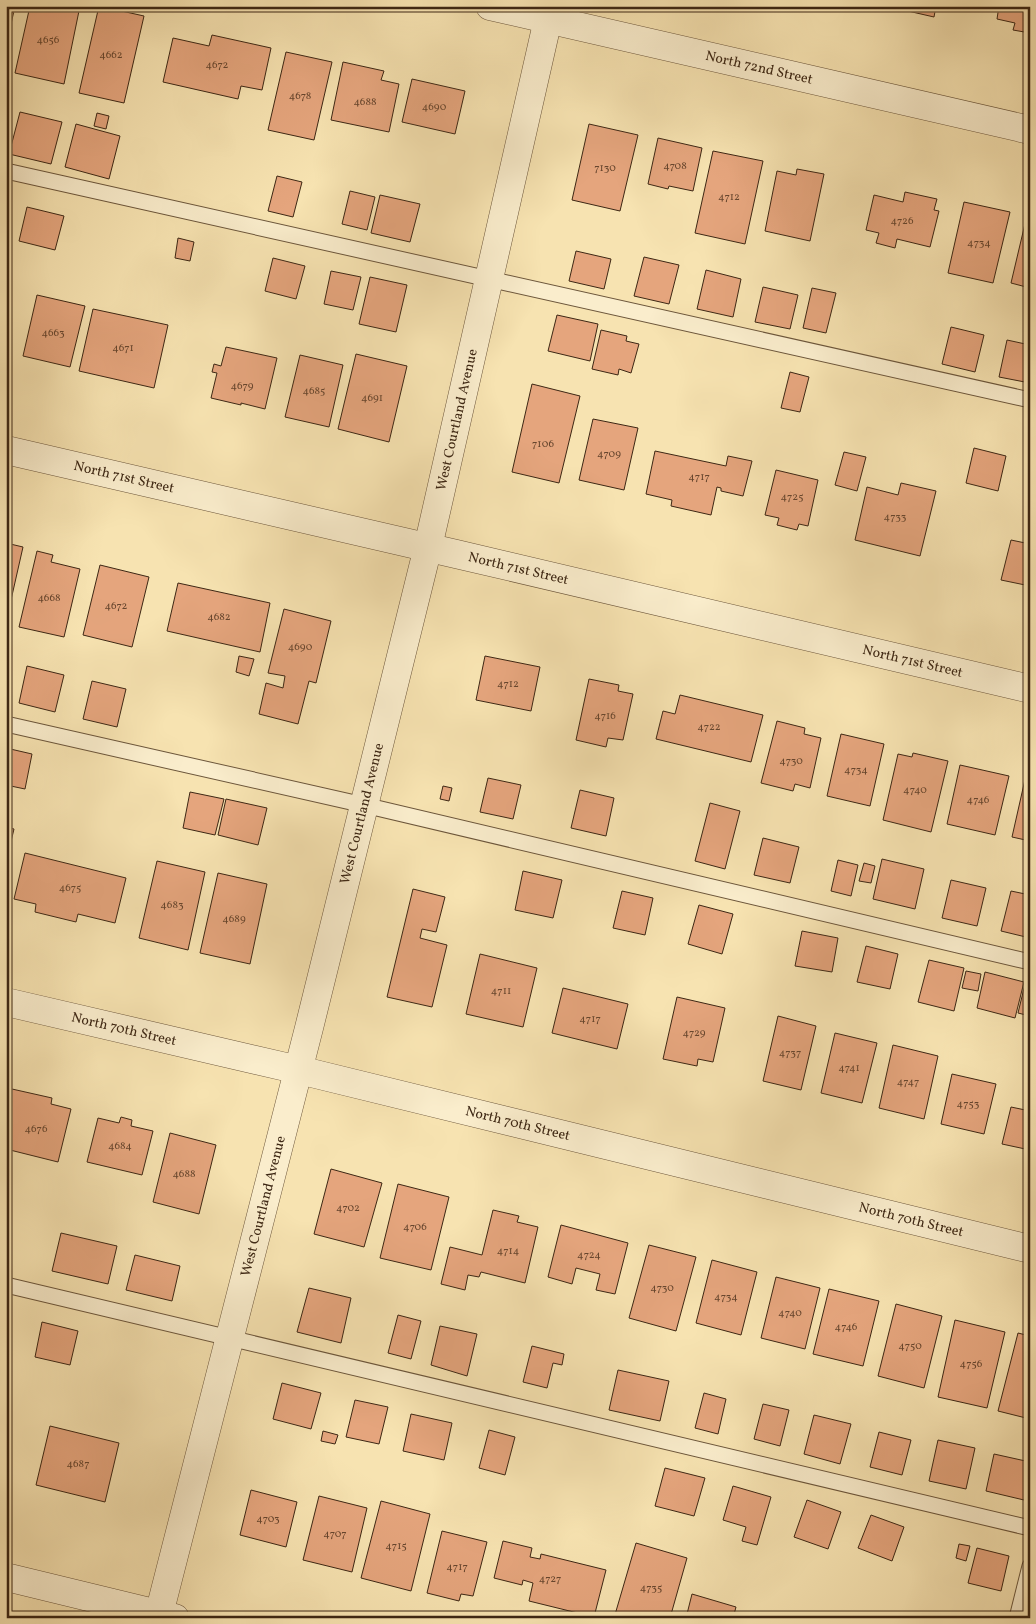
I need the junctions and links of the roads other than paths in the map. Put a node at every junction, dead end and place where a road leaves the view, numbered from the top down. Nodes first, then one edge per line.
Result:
1 (490, 6) edge
2 (549, 13) edge
3 (1030, 130) edge
4 (6, 171) edge
5 (488, 279) junction
6 (1030, 400) edge
7 (6, 450) edge
8 (428, 547) junction
9 (1030, 689) edge
10 (6, 724) edge
11 (364, 805) junction
12 (1030, 962) edge
13 (6, 1002) edge
14 (298, 1070) junction
15 (1030, 1249) edge
16 (6, 1285) edge
17 (230, 1339) junction
18 (1030, 1528) edge
19 (1030, 1566) edge
20 (6, 1576) edge
21 (164, 1616) edge
22 (1017, 1618) edge

1 - 2 street, North 72nd Street
2 - 3 street, North 72nd Street
2 - 5 street, West Courtland Avenue
4 - 5 lane
5 - 6 lane
5 - 8 street, West Courtland Avenue
7 - 8 street, North 71st Street
8 - 9 street, North 71st Street
8 - 11 street, West Courtland Avenue
10 - 11 lane
11 - 12 lane
11 - 14 street, West Courtland Avenue
13 - 14 street, North 70th Street
14 - 15 street, North 70th Street
14 - 17 street, West Courtland Avenue
16 - 17 lane
17 - 18 lane
17 - 21 street, West Courtland Avenue
19 - 22 lane
20 - 21 street

